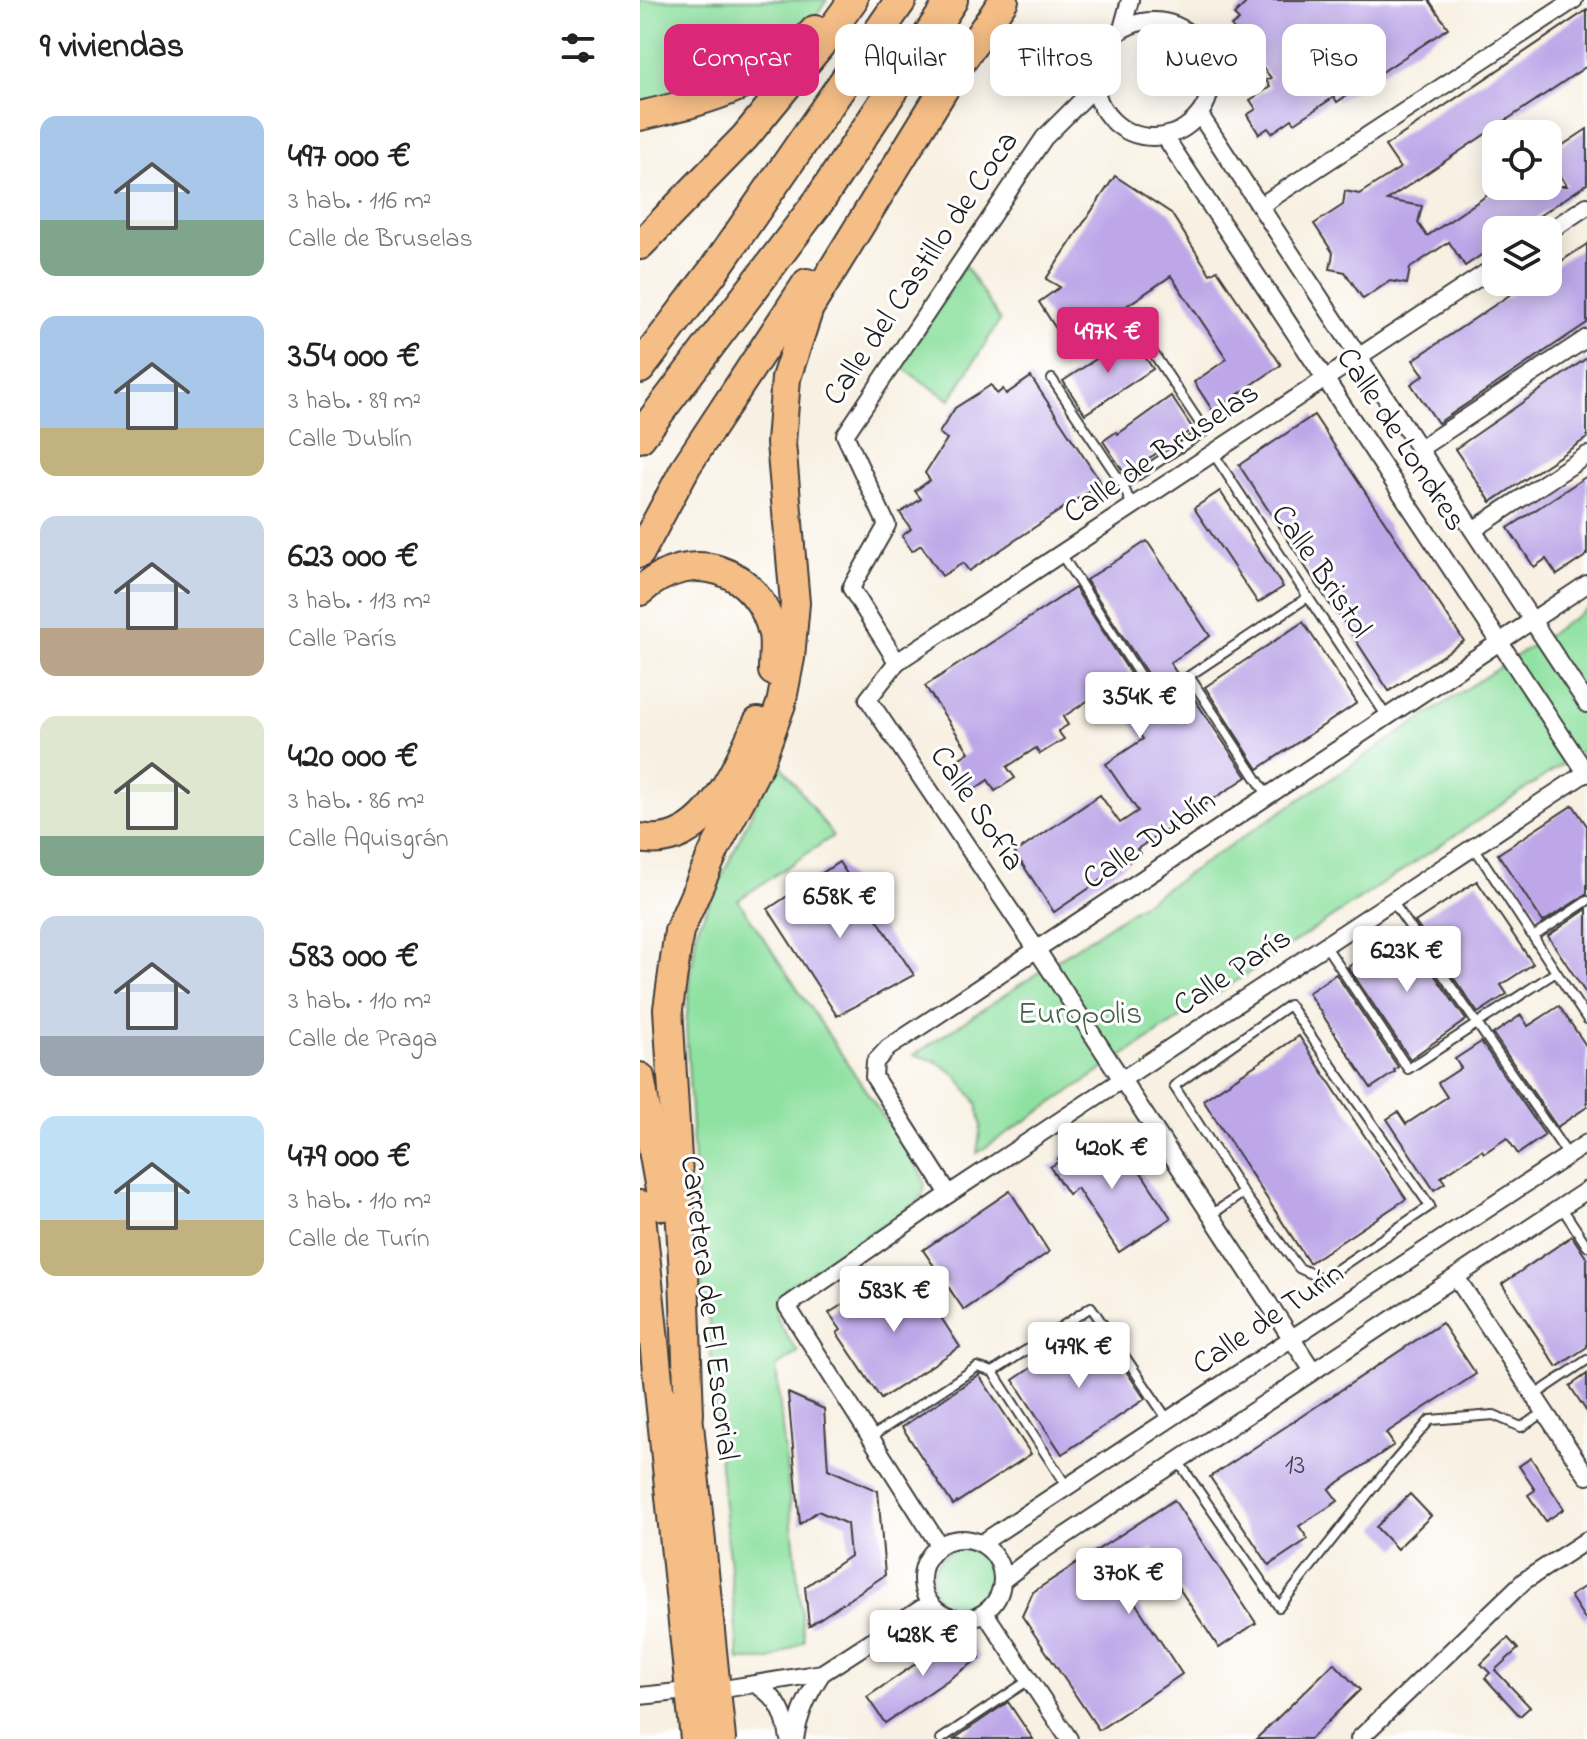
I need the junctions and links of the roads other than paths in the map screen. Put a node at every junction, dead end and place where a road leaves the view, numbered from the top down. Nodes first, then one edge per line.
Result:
1 (842, 0) edge
2 (853, 0) edge
3 (877, 0) edge
4 (901, 0) edge
5 (952, 0) edge
6 (966, 0) edge
7 (1004, 0) edge
8 (1130, 0) edge
9 (1137, 0) edge
10 (1574, 0) edge
11 (1156, 20) junction
12 (1122, 29) joint
13 (974, 44) edge
14 (938, 96) edge
15 (940, 96) edge
16 (1086, 96) edge
17 (1097, 96) edge
18 (1200, 115) junction
19 (640, 116) edge
20 (1165, 137) junction
21 (843, 167) junction
22 (1260, 206) junction
23 (1587, 206) edge
24 (1562, 223) edge
25 (640, 245) edge
26 (1482, 275) edge
27 (1134, 324) dead end
28 (1587, 338) edge
29 (640, 355) edge
30 (1359, 357) junction
31 (640, 368) edge
32 (1052, 379) dead end
33 (1326, 379) junction
34 (640, 437) edge
35 (1419, 449) junction
36 (1213, 453) junction
37 (1587, 455) edge
38 (1123, 485) junction
39 (1133, 506) junction
40 (1473, 530) junction
41 (640, 553) edge
42 (1061, 554) junction
43 (1587, 584) edge
44 (640, 591) edge
45 (1308, 597) junction
46 (1532, 621) junction
47 (1500, 643) junction
48 (897, 662) junction
49 (1146, 685) dead end
50 (868, 699) joint
51 (1587, 704) edge
52 (1387, 717) junction
53 (1587, 773) edge
54 (1268, 796) junction
55 (640, 838) edge
56 (1473, 847) junction
57 (1391, 901) junction
58 (1587, 901) edge
59 (1533, 937) junction
60 (1325, 945) junction
61 (1037, 950) junction
62 (1556, 972) junction
63 (1586, 1017) edge
64 (1477, 1024) junction
65 (640, 1077) edge
66 (1123, 1081) junction
67 (1587, 1143) edge
68 (1568, 1155) junction
69 (1587, 1190) edge
70 (1243, 1193) junction
71 (949, 1194) junction
72 (640, 1205) edge
73 (1561, 1207) junction
74 (1211, 1215) junction
75 (1587, 1246) edge
76 (1456, 1277) junction
77 (1291, 1339) junction
78 (1587, 1360) edge
79 (1313, 1371) junction
80 (993, 1372) junction
81 (1534, 1396) junction
82 (1545, 1412) junction
83 (689, 1414) junction
84 (1168, 1421) junction
85 (871, 1438) junction
86 (1178, 1461) junction
87 (1587, 1476) edge
88 (1067, 1487) junction
89 (1587, 1540) edge
90 (982, 1543) junction
91 (939, 1545) junction
92 (1003, 1580) junction
93 (930, 1603) junction
94 (985, 1613) junction
95 (822, 1673) junction
96 (1030, 1679) junction
97 (757, 1685) junction
98 (730, 1688) dead end
99 (678, 1692) dead end
100 (640, 1696) edge
101 (695, 1739) edge
102 (721, 1739) edge
103 (789, 1739) edge
104 (797, 1739) edge
105 (941, 1739) edge
106 (1069, 1739) edge
107 (1359, 1739) edge

1 - 19 highway
2 - 25 highway
3 - 29 highway
4 - 31 highway
5 - 21 highway
6 - 21 highway
7 - 13 highway
8 - 12 street
9 - 11 street
10 - 22 street
11 - 12 street
11 - 18 street
14 - 41 highway
15 - 83 highway
16 - 48 street, Calle del Castillo de Coca
17 - 20 street
18 - 20 street
18 - 22 street, Calle de Londres
20 - 33 street, Calle de Londres
21 - 34 highway
22 - 30 street, Calle de Londres
23 - 24 street
26 - 30 street, Calle de Bruselas
27 - 38 lane
28 - 35 street
30 - 33 street, Calle de Bruselas
30 - 35 street, Calle de Londres
32 - 38 lane
33 - 36 street, Calle de Bruselas
33 - 47 street, Calle de Londres
35 - 40 street, Calle de Londres
36 - 39 street, Calle de Bruselas
36 - 45 lane, Calle Bristol
37 - 40 street
38 - 39 lane
39 - 42 street, Calle de Bruselas
40 - 46 street, Calle de Londres
42 - 48 street, Calle de Bruselas
42 - 49 lane
43 - 46 street, Calle Dublín
44 - 55 highway
45 - 52 lane, Calle Bristol
45 - 54 lane
46 - 47 street, Calle Dublín
46 - 51 street, Calle de Londres
47 - 52 street, Calle Dublín
47 - 53 street, Calle de Londres
48 - 50 street, Calle de Bruselas
50 - 61 street, Calle Sofía
52 - 54 street, Calle Dublín
53 - 56 street, Calle París
54 - 61 street, Calle Dublín
56 - 57 street, Calle París
56 - 59 lane
57 - 60 street, Calle París
57 - 64 lane
58 - 59 lane
59 - 62 lane
60 - 64 lane
60 - 66 street, Calle París
61 - 66 street, Calle Sofía
61 - 71 street, Calle Dublín
62 - 63 lane
62 - 64 lane
64 - 68 lane
65 - 83 highway, Carretera de El Escorial
66 - 71 street, Calle París
66 - 74 street, Calle Sofía
67 - 68 street, Calle de Turín
68 - 77 street, Calle de Turín
69 - 73 street, Calle de Turín
70 - 70 lane
70 - 74 lane
71 - 85 street, Calle París
72 - 101 highway, Carretera de El Escorial
73 - 75 lane
73 - 76 street, Calle de Turín
74 - 77 street, Calle Sofía
76 - 79 street, Calle de Turín
76 - 81 street
77 - 79 street, Calle Sofía
77 - 84 street, Calle de Turín
78 - 81 lane
79 - 86 street, Calle de Turín
80 - 84 lane
80 - 85 lane
80 - 88 lane
81 - 82 street
82 - 86 lane
82 - 87 street
83 - 102 highway, Carretera de El Escorial
84 - 88 street, Calle de Turín
85 - 91 street
86 - 92 street, Calle de Turín
88 - 90 street, Calle de Turín
89 - 107 street
90 - 91 street
90 - 92 street
91 - 93 street
92 - 94 street
93 - 94 street
93 - 95 street
94 - 96 street
95 - 97 street
95 - 104 street
96 - 105 lane
96 - 106 street
97 - 98 street
97 - 103 street
99 - 100 street

